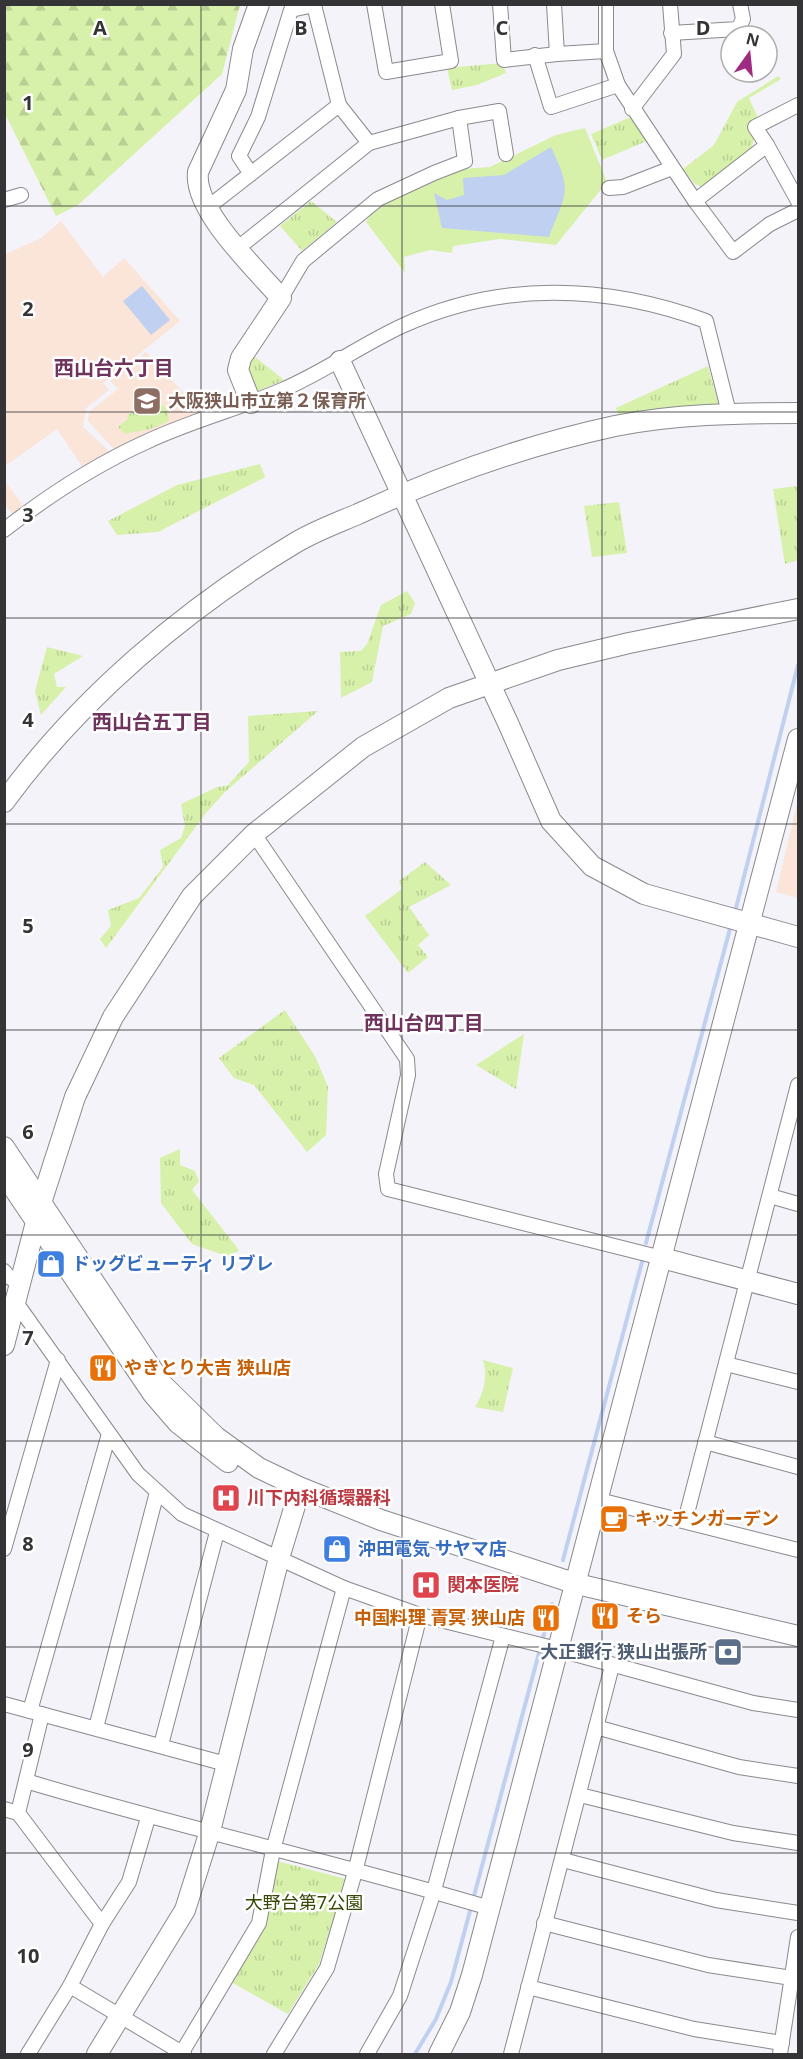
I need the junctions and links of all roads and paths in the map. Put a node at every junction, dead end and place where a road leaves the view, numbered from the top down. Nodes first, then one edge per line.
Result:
1 (259, 4) edge
2 (374, 4) edge
3 (442, 4) edge
4 (500, 4) edge
5 (554, 4) edge
6 (606, 4) edge
7 (670, 4) edge
8 (740, 4) edge
9 (313, 5) edge
10 (671, 33) junction
11 (606, 51) junction
12 (557, 54) junction
13 (536, 55) junction
14 (618, 85) junction
15 (339, 105) junction
16 (798, 105) edge
17 (632, 109) junction
18 (459, 118) junction
19 (369, 143) junction
20 (766, 145) junction
21 (506, 154) dead end
22 (672, 168) junction
23 (252, 174) junction
24 (609, 188) dead end
25 (21, 195) dead end
26 (4, 200) edge
27 (694, 201) junction
28 (798, 201) edge
29 (207, 208) junction
30 (798, 210) edge
31 (238, 248) junction
32 (281, 298) junction
33 (340, 362) junction
34 (251, 403) junction
35 (729, 413) junction
36 (798, 413) edge
37 (402, 494) junction
38 (4, 530) edge
39 (798, 609) edge
40 (488, 685) junction
41 (798, 739) edge
42 (4, 802) edge
43 (254, 834) junction
44 (752, 924) junction
45 (798, 937) edge
46 (798, 1085) edge
47 (795, 1115) edge
48 (4, 1147) edge
49 (4, 1174) edge
50 (770, 1196) junction
51 (40, 1203) junction
52 (798, 1204) edge
53 (36, 1223) junction
54 (662, 1258) junction
55 (4, 1271) edge
56 (747, 1281) junction
57 (19, 1294) junction
58 (798, 1294) edge
59 (4, 1345) edge
60 (58, 1360) junction
61 (726, 1364) junction
62 (798, 1382) edge
63 (109, 1434) junction
64 (705, 1442) junction
65 (798, 1467) edge
66 (157, 1492) junction
67 (297, 1499) junction
68 (599, 1500) junction
69 (685, 1521) junction
70 (217, 1532) junction
71 (4, 1549) edge
72 (798, 1550) edge
73 (279, 1558) junction
74 (344, 1588) junction
75 (576, 1589) junction
76 (420, 1615) junction
77 (503, 1636) junction
78 (798, 1636) edge
79 (546, 1646) junction
80 (798, 1648) edge
81 (612, 1666) junction
82 (4, 1704) edge
83 (798, 1710) edge
84 (36, 1712) junction
85 (596, 1727) junction
86 (96, 1728) junction
87 (161, 1745) junction
88 (226, 1764) junction
89 (798, 1776) edge
90 (26, 1781) junction
91 (580, 1795) junction
92 (11, 1811) edge
93 (148, 1818) junction
94 (210, 1831) junction
95 (798, 1843) edge
96 (273, 1850) junction
97 (563, 1860) junction
98 (355, 1872) junction
99 (433, 1894) junction
100 (478, 1905) junction
101 (798, 1913) edge
102 (544, 1923) junction
103 (102, 1924) junction
104 (798, 1937) edge
105 (795, 1978) edge
106 (70, 1986) junction
107 (528, 1987) junction
108 (119, 2018) junction
109 (781, 2049) edge
110 (182, 2054) edge
111 (513, 2054) edge
112 (28, 2055) edge
113 (97, 2055) edge
114 (274, 2055) edge
115 (367, 2055) edge
116 (439, 2055) edge

1 - 29 street
2 - 3 street
4 - 13 street
5 - 12 street
6 - 11 street
7 - 10 street
8 - 10 street
9 - 15 street
9 - 23 street
10 - 17 street
11 - 12 street
11 - 14 street
12 - 13 street
13 - 14 street
14 - 17 street
15 - 19 street
15 - 23 street
16 - 20 street
17 - 22 street
18 - 19 street
18 - 21 street
18 - 32 street
19 - 31 street
20 - 27 street
20 - 28 street
22 - 24 street
22 - 27 street
23 - 29 street
25 - 26 street
27 - 30 street
29 - 31 street
31 - 32 street
32 - 34 street
33 - 34 street
33 - 35 street
33 - 37 street
34 - 38 street
35 - 36 street
35 - 37 street
37 - 40 street
37 - 42 street
39 - 40 street
40 - 43 street
40 - 44 street
41 - 44 street
43 - 51 street
43 - 54 street
44 - 45 street
44 - 54 street
46 - 47 street
47 - 50 street
48 - 51 street
49 - 53 street
50 - 52 street
50 - 56 street
51 - 53 street
51 - 75 street
53 - 57 street
53 - 67 street
54 - 56 street
54 - 68 street
55 - 57 street
56 - 58 street
56 - 61 street
57 - 59 street
57 - 60 street
60 - 63 street
60 - 71 street
61 - 62 street
61 - 64 street
63 - 66 street
63 - 84 street
64 - 65 street
64 - 69 street
66 - 70 street
66 - 86 street
67 - 73 street
67 - 75 street
68 - 69 street
68 - 75 street
69 - 72 street
70 - 73 street
70 - 87 street
73 - 74 street
73 - 88 street
74 - 76 street
74 - 96 street
75 - 78 street
75 - 79 street
75 - 80 street
76 - 77 street
76 - 98 street
77 - 79 street
77 - 99 street
79 - 81 street
79 - 100 street
81 - 83 street
81 - 85 street
82 - 84 street
84 - 86 street
84 - 90 street
85 - 89 street
85 - 91 street
86 - 87 street
87 - 88 street
88 - 94 street
90 - 92 street
90 - 93 street
91 - 95 street
91 - 97 street
92 - 103 street
93 - 94 street
93 - 103 street
94 - 96 street
94 - 108 street
96 - 98 street
96 - 110 street
97 - 101 street
97 - 102 street
98 - 99 street
98 - 114 street
99 - 100 street
99 - 115 street
100 - 116 street
102 - 105 street
102 - 107 street
103 - 106 street
104 - 105 street
105 - 109 street
106 - 108 street
106 - 112 street
107 - 109 street
107 - 111 street
108 - 110 street
108 - 113 street

